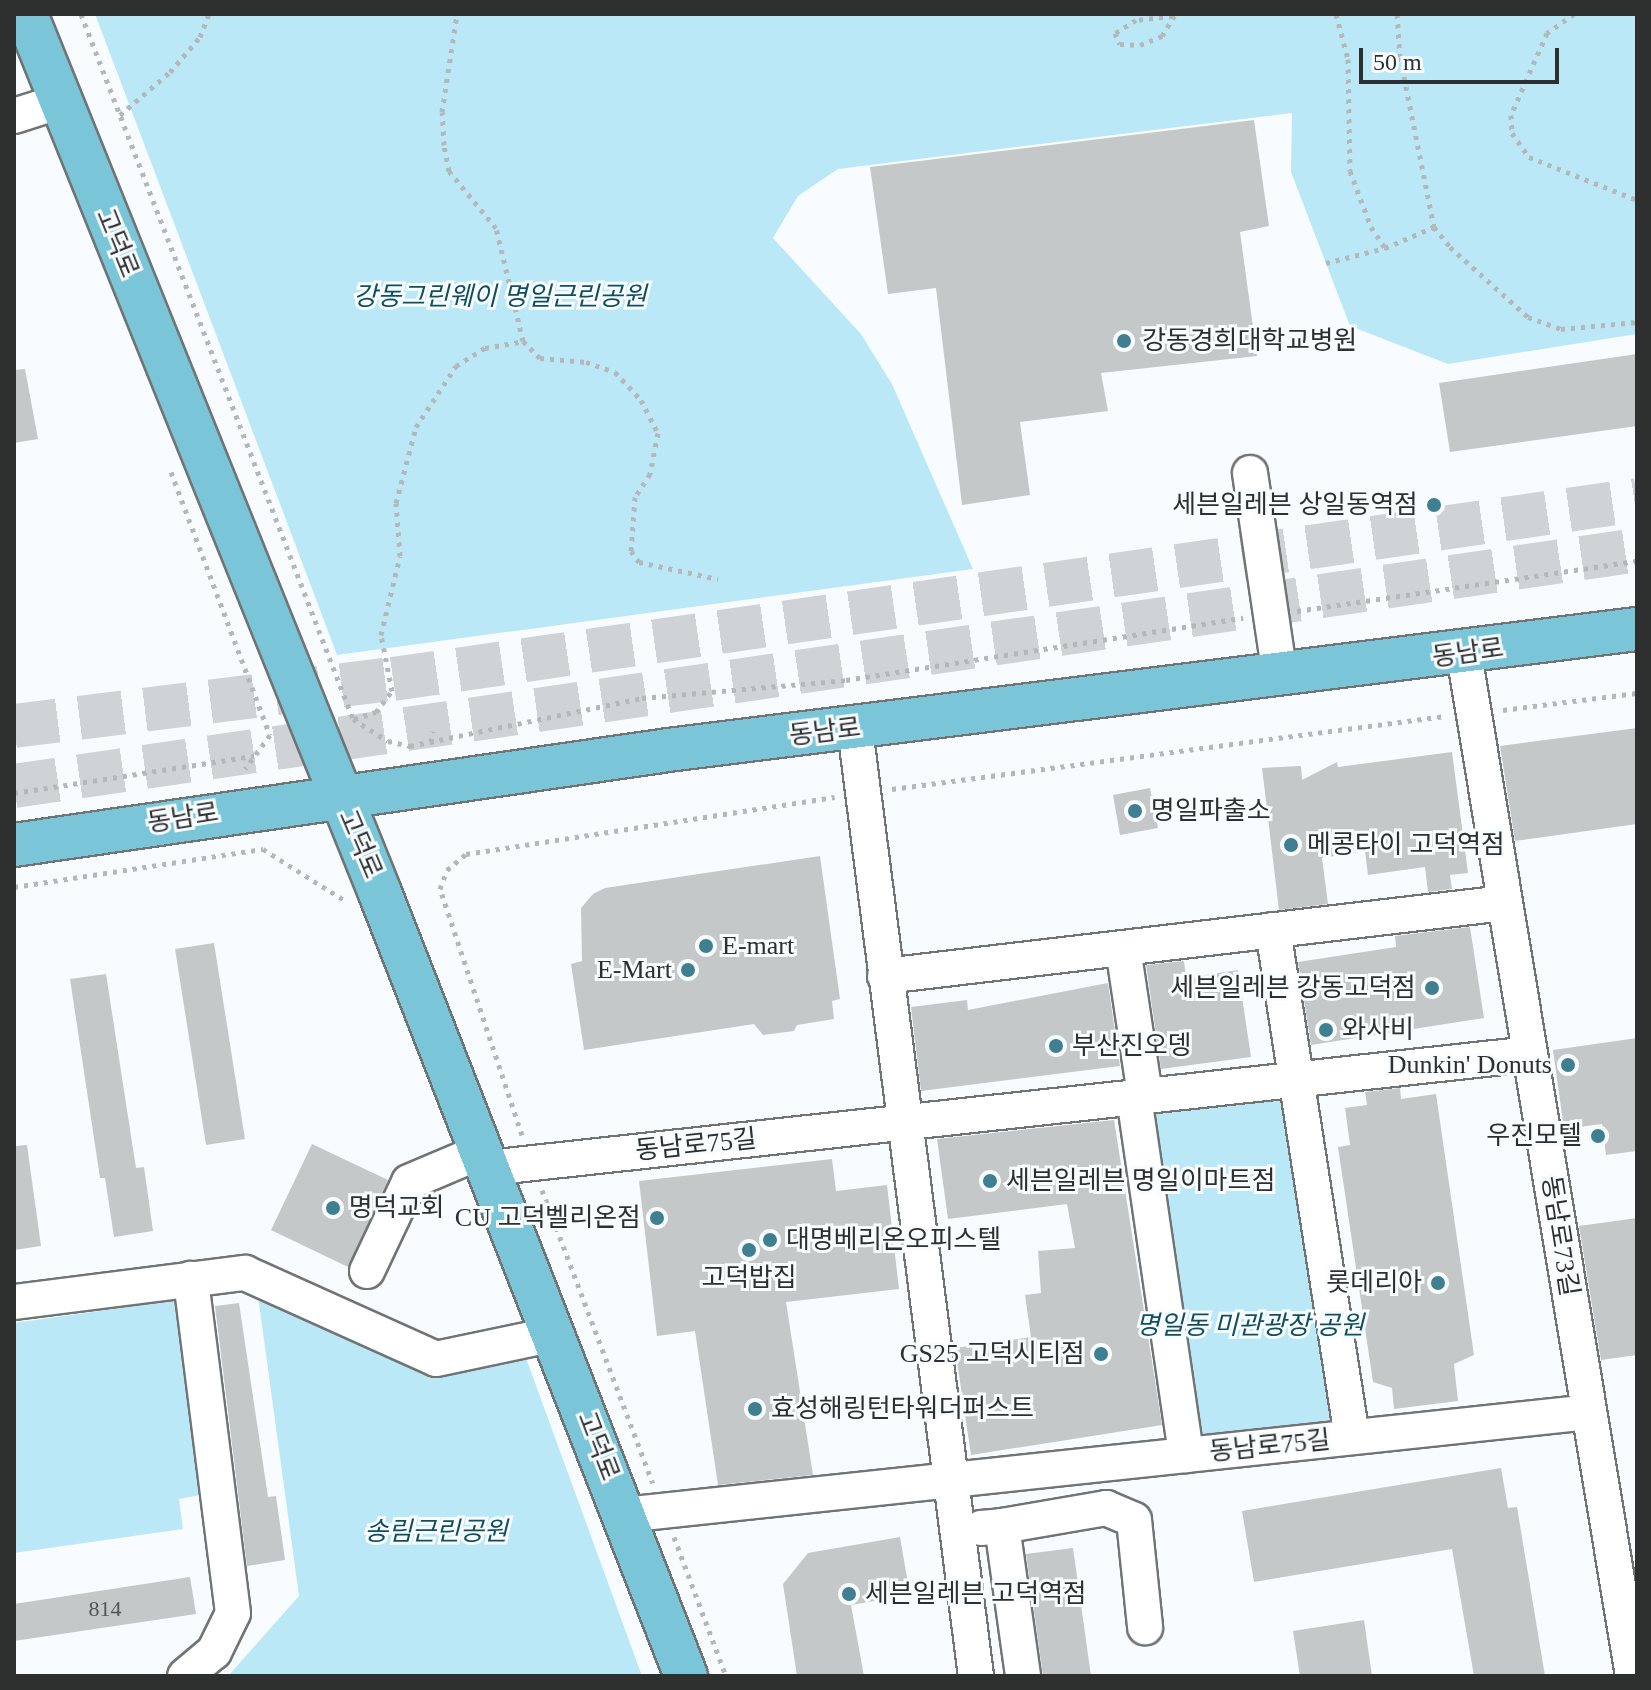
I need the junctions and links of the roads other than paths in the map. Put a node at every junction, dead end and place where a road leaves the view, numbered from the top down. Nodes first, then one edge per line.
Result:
1 (26, 14) edge
2 (61, 101) junction
3 (14, 116) edge
4 (1250, 473) dead end
5 (1637, 629) edge
6 (1464, 654) junction
7 (1280, 677) junction
8 (855, 729) junction
9 (339, 795) junction
10 (14, 845) edge
11 (1505, 903) junction
12 (1273, 930) junction
13 (1123, 948) junction
14 (885, 976) junction
15 (1530, 1054) junction
16 (1296, 1079) junction
17 (1140, 1096) junction
18 (904, 1122) junction
19 (485, 1160) junction
20 (367, 1271) dead end
21 (191, 1279) junction
22 (14, 1302) edge
23 (555, 1334) junction
24 (1589, 1412) junction
25 (1352, 1437) junction
26 (1186, 1455) junction
27 (950, 1480) junction
28 (644, 1513) junction
29 (1002, 1526) junction
30 (957, 1531) junction
31 (1145, 1627) dead end
32 (185, 1676) edge
33 (686, 1676) edge
34 (976, 1676) edge
35 (1023, 1676) edge
36 (1633, 1676) edge

1 - 2 main road, 고덕로
2 - 3 street
2 - 9 main road, 고덕로
4 - 7 street
5 - 6 main road, 동남로
6 - 7 main road, 동남로
6 - 11 street, 동남로73길
7 - 8 main road, 동남로
8 - 9 main road, 동남로
8 - 14 street
9 - 10 main road, 동남로
9 - 19 main road, 고덕로
11 - 12 street
11 - 15 street, 동남로73길
12 - 13 street
12 - 16 street
13 - 14 street
13 - 17 street
14 - 18 street
15 - 16 street, 동남로75길
15 - 24 street, 동남로73길
16 - 17 street, 동남로75길
16 - 25 street
17 - 18 street, 동남로75길
17 - 26 street
18 - 19 street, 동남로75길
18 - 27 street
19 - 20 street, 동남로75길
19 - 23 main road, 고덕로
21 - 22 street
21 - 23 street
21 - 32 street
23 - 28 main road, 고덕로
24 - 25 street, 동남로75길
24 - 36 street, 동남로73길
25 - 26 street, 동남로75길
26 - 27 street, 동남로75길
27 - 28 street, 동남로75길
27 - 30 street
28 - 33 main road, 고덕로
29 - 30 street
29 - 31 street
29 - 35 street
30 - 34 street

